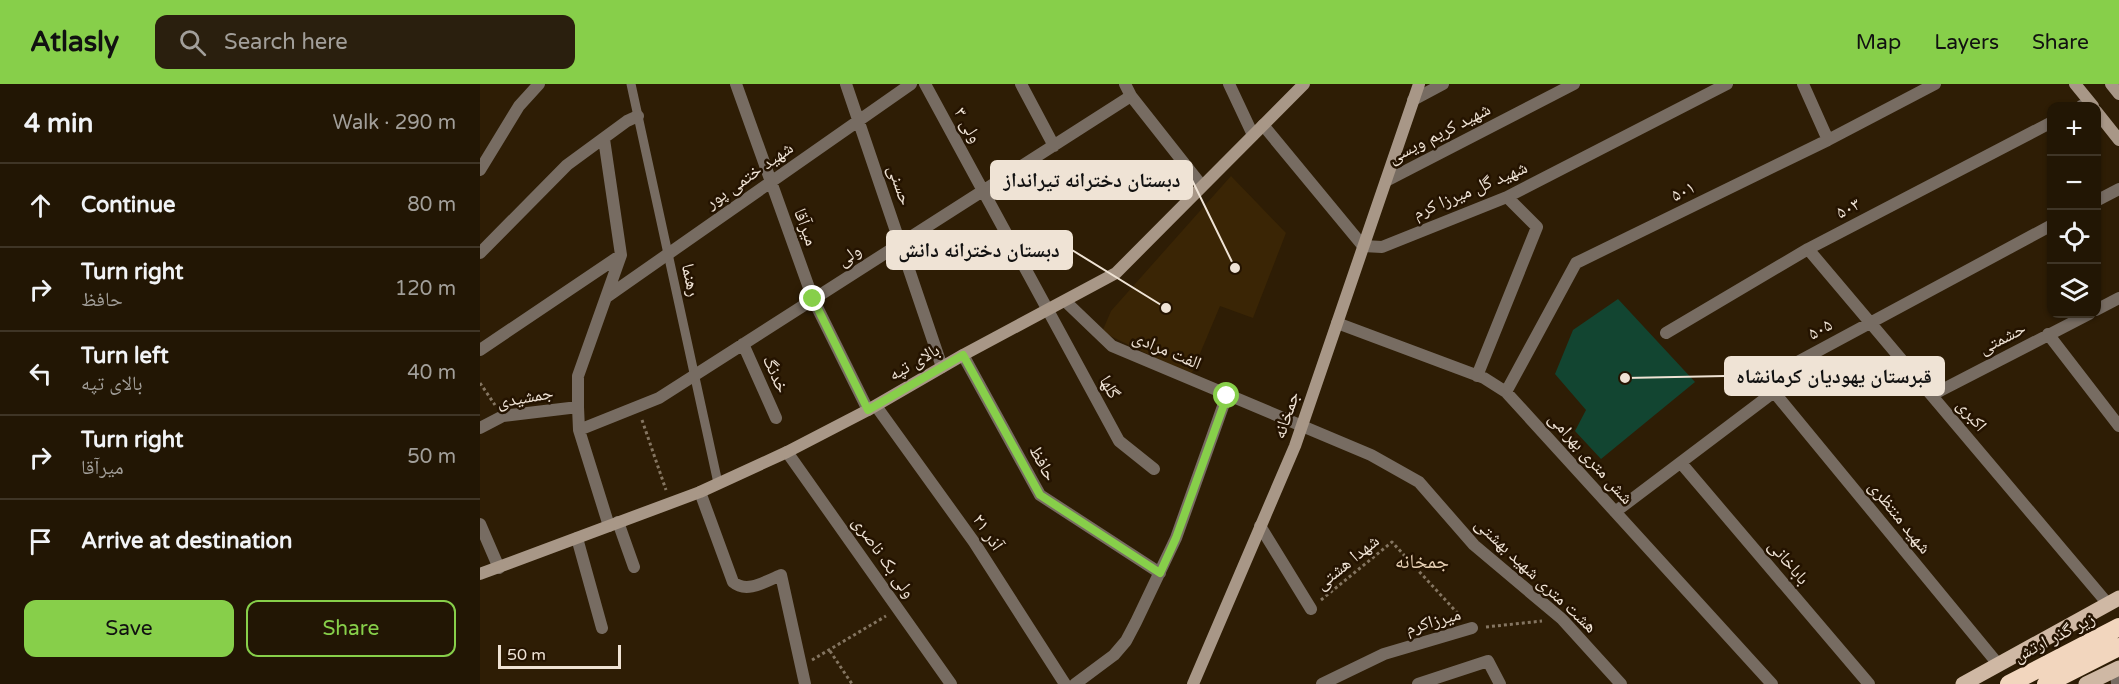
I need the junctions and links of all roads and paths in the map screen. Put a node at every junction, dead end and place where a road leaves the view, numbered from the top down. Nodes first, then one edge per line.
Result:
1 (539, 84) edge
2 (631, 84) edge
3 (736, 84) edge
4 (846, 84) edge
5 (911, 84) edge
6 (925, 84) edge
7 (1021, 84) edge
8 (1125, 84) edge
9 (1229, 84) edge
10 (1304, 84) edge
11 (1419, 84) edge
12 (1443, 84) edge
13 (1574, 84) edge
14 (1727, 84) edge
15 (1803, 84) edge
16 (1935, 84) edge
17 (2075, 84) edge
18 (2111, 84) edge
19 (2119, 94) edge
20 (1131, 96) junction
21 (1413, 100) junction
22 (2087, 102) edge
23 (638, 116) junction
24 (859, 120) junction
25 (2101, 120) edge
26 (1263, 125) junction
27 (2047, 125) edge
28 (1253, 135) junction
29 (604, 138) junction
30 (1828, 140) junction
31 (2119, 140) edge
32 (1054, 146) junction
33 (480, 170) edge
34 (1386, 181) junction
35 (771, 182) junction
36 (1202, 186) junction
37 (2119, 189) edge
38 (983, 191) junction
39 (1507, 197) junction
40 (2101, 199) edge
41 (2047, 228) edge
42 (901, 243) junction
43 (1363, 246) junction
44 (1808, 249) junction
45 (480, 253) edge
46 (668, 254) junction
47 (621, 255) junction
48 (608, 296) junction
49 (813, 299) junction
50 (1065, 301) junction
51 (2117, 302) edge
52 (2101, 308) edge
53 (1048, 310) junction
54 (2081, 318) edge
55 (1870, 322) junction
56 (1337, 323) junction
57 (1666, 333) dead end
58 (2048, 334) junction
59 (742, 344) junction
60 (480, 351) edge
61 (963, 355) junction
62 (942, 367) junction
63 (694, 375) junction
64 (1477, 376) junction
65 (480, 383) edge
66 (1506, 392) junction
67 (1774, 392) junction
68 (1932, 395) junction
69 (1227, 396) junction
70 (637, 406) junction
71 (578, 407) junction
72 (872, 408) junction
73 (503, 416) junction
74 (776, 418) dead end
75 (1302, 425) junction
76 (2119, 426) edge
77 (480, 428) edge
78 (579, 430) junction
79 (787, 452) junction
80 (1681, 463) junction
81 (1154, 469) dead end
82 (718, 483) junction
83 (700, 492) junction
84 (671, 503) junction
85 (1615, 512) junction
86 (480, 524) edge
87 (614, 524) junction
88 (1260, 526) junction
89 (577, 538) junction
90 (499, 567) junction
91 (634, 567) dead end
92 (1160, 573) junction
93 (480, 574) edge
94 (2114, 601) edge
95 (898, 608) junction
96 (1311, 609) joint
97 (1562, 619) junction
98 (2119, 627) edge
99 (602, 628) dead end
100 (1472, 628) junction
101 (2119, 647) edge
102 (830, 651) junction
103 (1998, 664) junction
104 (801, 666) junction
105 (2117, 674) edge
106 (805, 684) edge
107 (852, 684) edge
108 (951, 684) edge
109 (1065, 684) edge
110 (1075, 684) edge
111 (1193, 684) edge
112 (1322, 684) edge
113 (1418, 684) edge
114 (1500, 684) edge
115 (1621, 684) edge
116 (1772, 684) edge
117 (1869, 684) edge
118 (1963, 684) edge
119 (2009, 684) edge
120 (2046, 684) edge
121 (2086, 684) edge

1 - 33 street
2 - 23 lane, رهنما
3 - 35 street, میرآقا
4 - 24 street, حسنی
5 - 24 street, شهید ختمی پور
6 - 38 street, ولی ۳
7 - 32 street
8 - 20 street
9 - 28 street
10 - 26 street, بالای تپه
11 - 21 street, جمخانه
12 - 21 street
13 - 34 street, شهید کریم ویسی
14 - 39 street, شهید گل میرزا کرم
15 - 30 street
16 - 30 street, ۵۰۱
17 - 22 street
18 - 19 street
20 - 32 street, ولی
20 - 36 street
21 - 34 street, جمخانه
23 - 29 street
23 - 46 lane, رهنما
24 - 35 street, شهید ختمی پور
24 - 42 street, حسنی
25 - 31 street
26 - 28 street, بالای تپه
26 - 43 street
27 - 44 street, ۵۰۳
28 - 36 street, بالای تپه
29 - 45 street
29 - 47 street
30 - 66 street, ۵۰۱
32 - 38 street, ولی
34 - 43 street, جمخانه
35 - 46 street, شهید ختمی پور
35 - 49 street, میرآقا
36 - 50 street, بالای تپه
37 - 40 street
38 - 42 street, ولی
38 - 53 street, ولی ۳
39 - 43 street, شهید گل میرزا کرم
39 - 64 street
41 - 55 street, ۵۰۵
42 - 49 street, ولی
42 - 62 street, حسنی
43 - 56 street, جمخانه
44 - 55 street, اکبری
44 - 57 street, ۵۰۳
46 - 48 street, شهید ختمی پور
46 - 63 lane, رهنما
47 - 48 street
47 - 60 street
48 - 71 street
49 - 59 street, ولی
49 - 72 street, میرآقا
50 - 53 street, بالای تپه
50 - 69 street, الفت مرادی
51 - 52 street
53 - 61 street, بالای تپه
53 - 81 street, گلها
54 - 58 street, حشمتی
55 - 67 street, ۵۰۵
55 - 68 street, اکبری
56 - 64 street, شش متری بهرامی
56 - 75 street, جمخانه
58 - 68 street, حشمتی
58 - 76 street
59 - 63 street, ولی
59 - 74 street, خدنگ
61 - 62 street, بالای تپه
61 - 92 street, حافظ
62 - 72 street, بالای تپه
63 - 70 street, ولی
63 - 82 lane, رهنما
64 - 66 street, شش متری بهرامی
65 - 73 path
66 - 85 street, شش متری بهرامی
67 - 80 street
67 - 103 street, شهید منتظری
68 - 94 street, اکبری
69 - 75 street, الفت مرادی
69 - 92 street
70 - 78 street, ولی
70 - 84 path
71 - 73 street, جمشیدی
71 - 78 street
72 - 79 street, بالای تپه
72 - 109 street, ۲۱ آذر
73 - 77 street, جمشیدی
75 - 88 street, جمخانه
75 - 97 street, هشت متری شهید بهشتی
78 - 87 street
79 - 82 street, بالای تپه
79 - 95 street, ولی بک ناصری
80 - 85 street
80 - 117 street, باباخانی
82 - 83 street, بالای تپه
83 - 84 street, بالای تپه
83 - 104 street
84 - 87 street, بالای تپه
85 - 116 street, شش متری بهرامی
86 - 90 street
87 - 89 street, بالای تپه
87 - 91 street
88 - 96 street
88 - 111 street, جمخانه
89 - 90 street, بالای تپه
89 - 99 street
90 - 93 street, بالای تپه
92 - 110 street
94 - 103 main road
95 - 102 path
95 - 108 street, ولی بک ناصری
96 - 100 path, شهدا هشتی
97 - 100 path, میرزاکرم
97 - 115 street, هشت متری شهید بهشتی
98 - 119 highway, زیر گذر ارتش
100 - 112 street, میرزاکرم
101 - 120 highway
102 - 104 path
102 - 107 path
103 - 118 main road
104 - 106 street
105 - 121 main road
113 - 114 street

